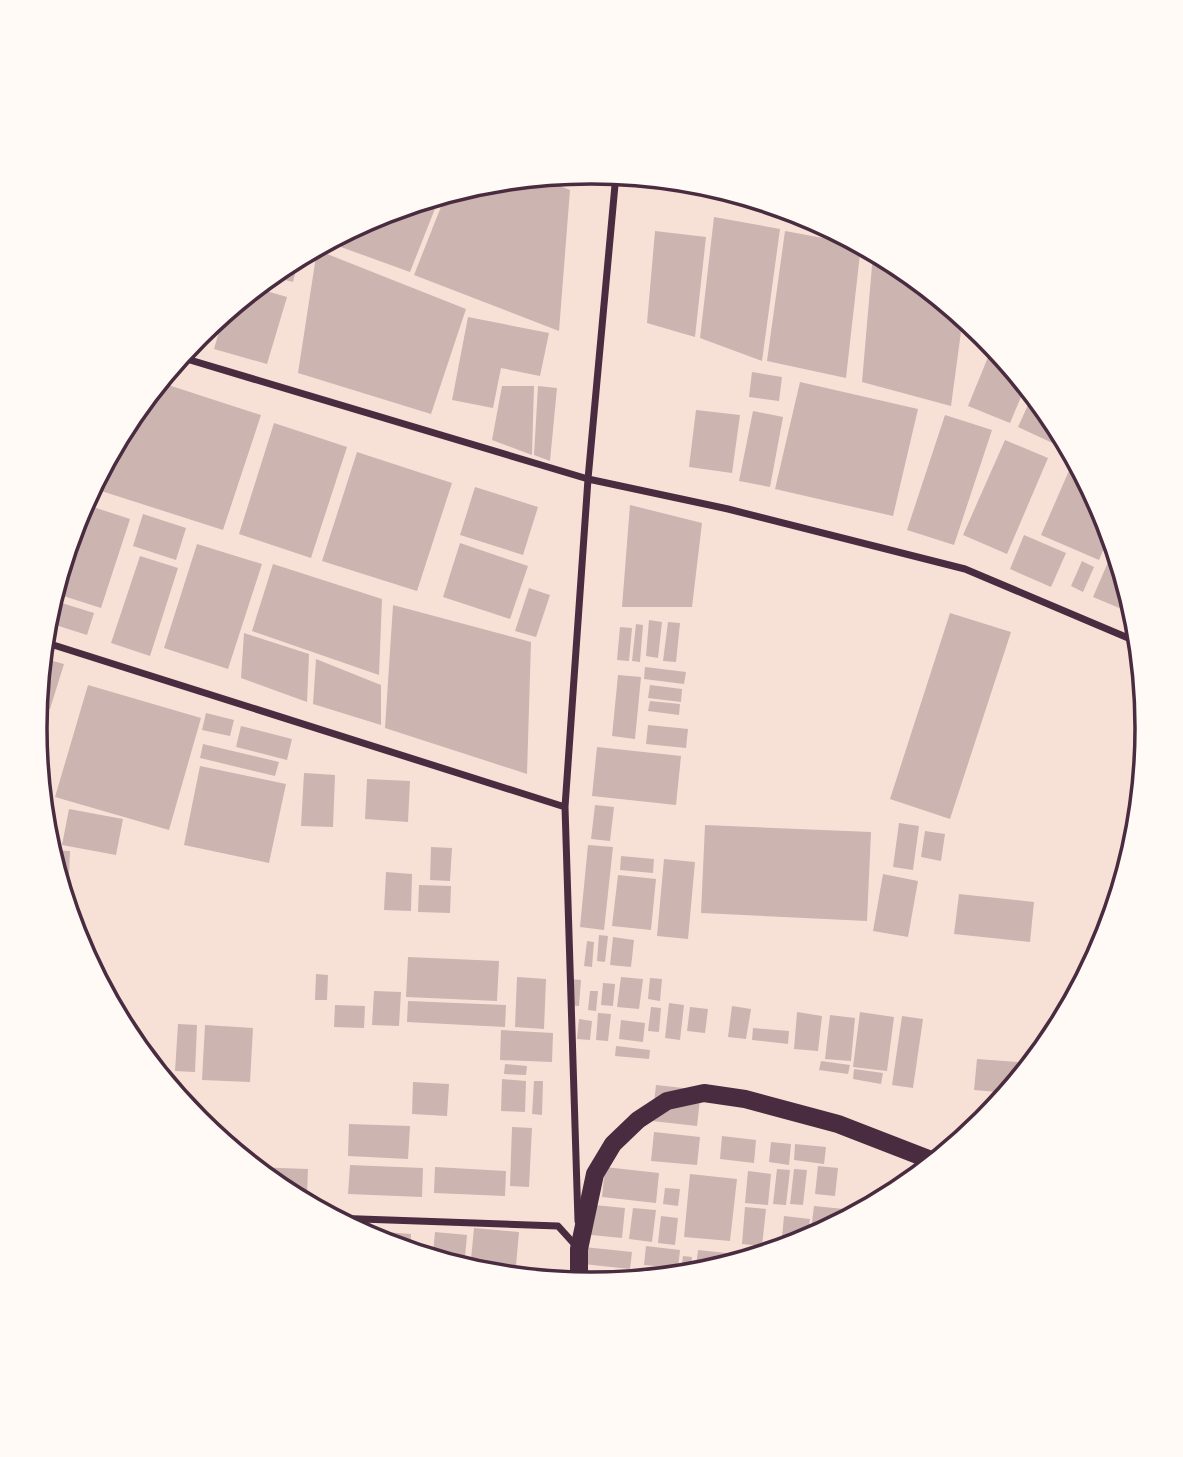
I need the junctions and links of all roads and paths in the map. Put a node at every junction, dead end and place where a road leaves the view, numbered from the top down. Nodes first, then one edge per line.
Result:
1 (615, 185) edge
2 (191, 360) edge
3 (588, 479) junction
4 (1128, 638) edge
5 (54, 645) edge
6 (565, 807) junction
7 (926, 1158) edge
8 (355, 1219) edge
9 (579, 1249) junction
10 (579, 1273) edge

1 - 3 street
2 - 3 street
3 - 4 street
3 - 6 street
5 - 6 street
6 - 9 street
7 - 9 main road
8 - 9 street
9 - 10 main road

